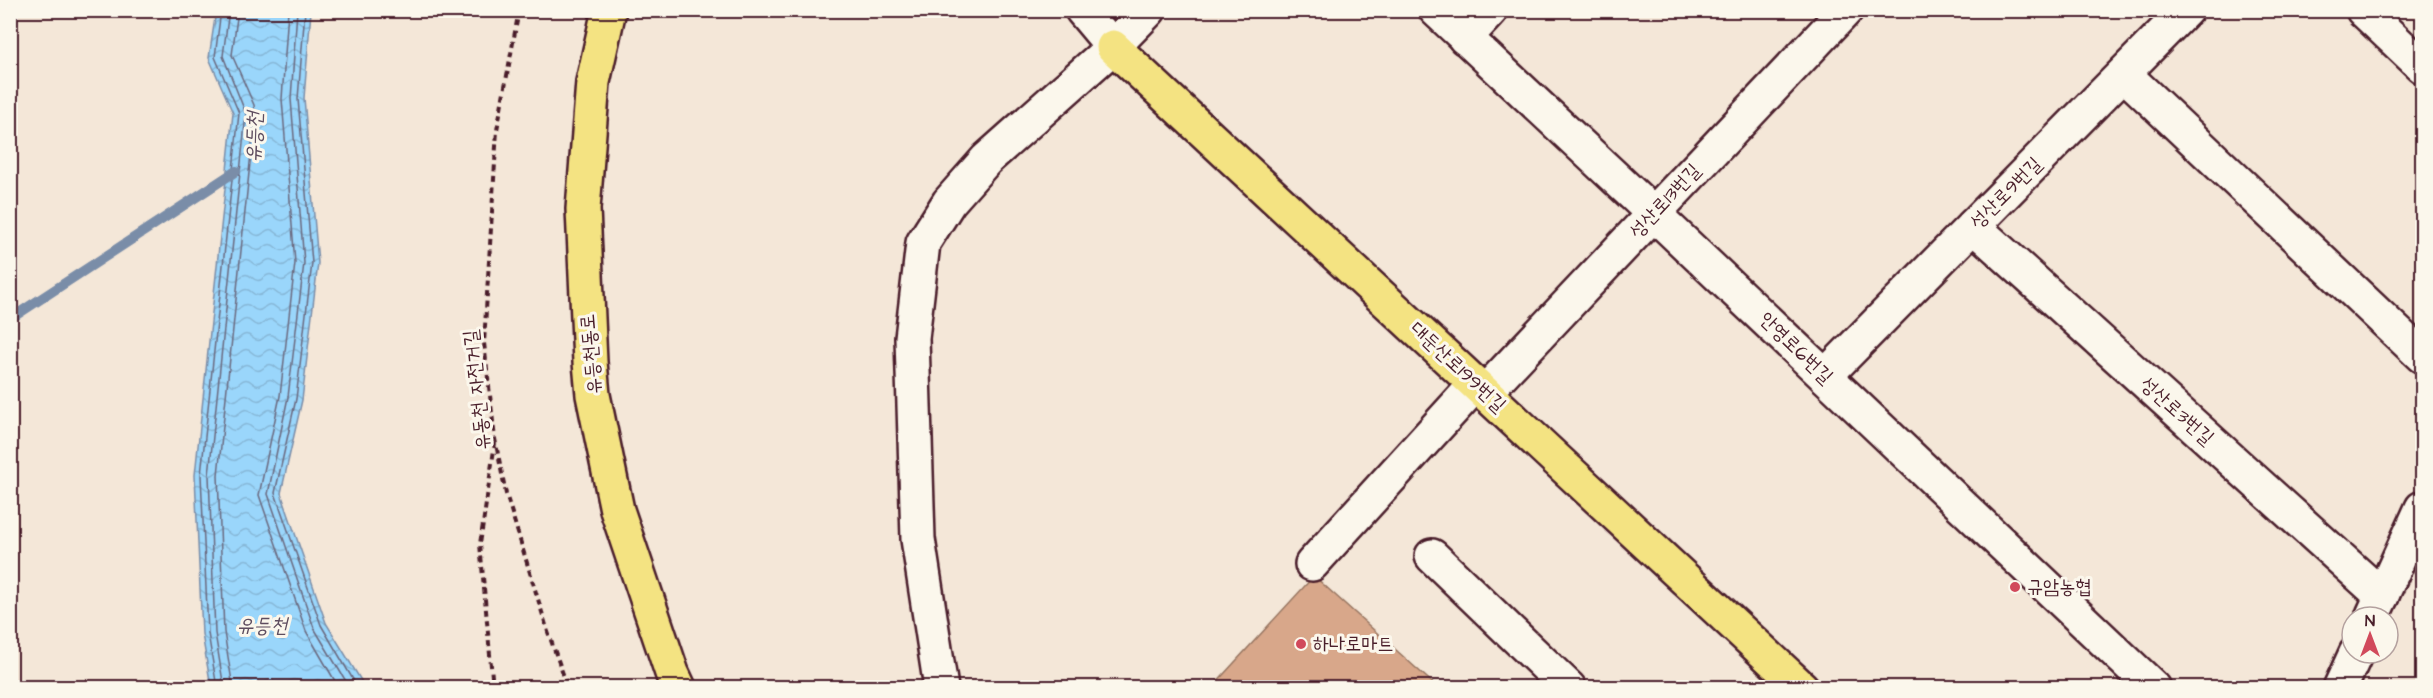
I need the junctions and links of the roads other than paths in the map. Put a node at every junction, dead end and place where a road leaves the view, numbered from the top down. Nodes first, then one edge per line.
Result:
1 (609, 10) edge
2 (1082, 10) edge
3 (1149, 10) edge
4 (1436, 10) edge
5 (1491, 10) edge
6 (1846, 10) edge
7 (2186, 10) edge
8 (2363, 10) edge
9 (1465, 38) junction
10 (1113, 47) junction
11 (2422, 66) edge
12 (2124, 74) junction
13 (1654, 214) junction
14 (1973, 226) junction
15 (2422, 356) edge
16 (1825, 376) junction
17 (1481, 388) junction
18 (2422, 508) edge
19 (1432, 556) dead end
20 (1312, 564) dead end
21 (2375, 605) edge
22 (2378, 605) edge
23 (2350, 665) edge
24 (679, 687) edge
25 (941, 687) edge
26 (1569, 687) edge
27 (1802, 687) edge
28 (2154, 687) edge
29 (2340, 687) edge

1 - 24 main road, 유등천동로
2 - 10 street
3 - 10 street
4 - 9 street, 안영로6번길
5 - 9 street
6 - 13 street, 성산로13번길
7 - 12 street, 성산로9번길
8 - 11 street
9 - 13 street, 안영로6번길
10 - 17 main road, 대둔산로199번길
10 - 25 street
12 - 14 street, 성산로9번길
12 - 15 street
13 - 16 street, 안영로6번길
13 - 17 street, 성산로13번길
14 - 16 street, 성산로9번길
14 - 21 street, 성산로3번길
16 - 28 street, 안영로6번길
17 - 20 street, 성산로13번길
17 - 27 main road, 대둔산로199번길
18 - 22 street, 성산로3번길
19 - 26 street
23 - 29 street

